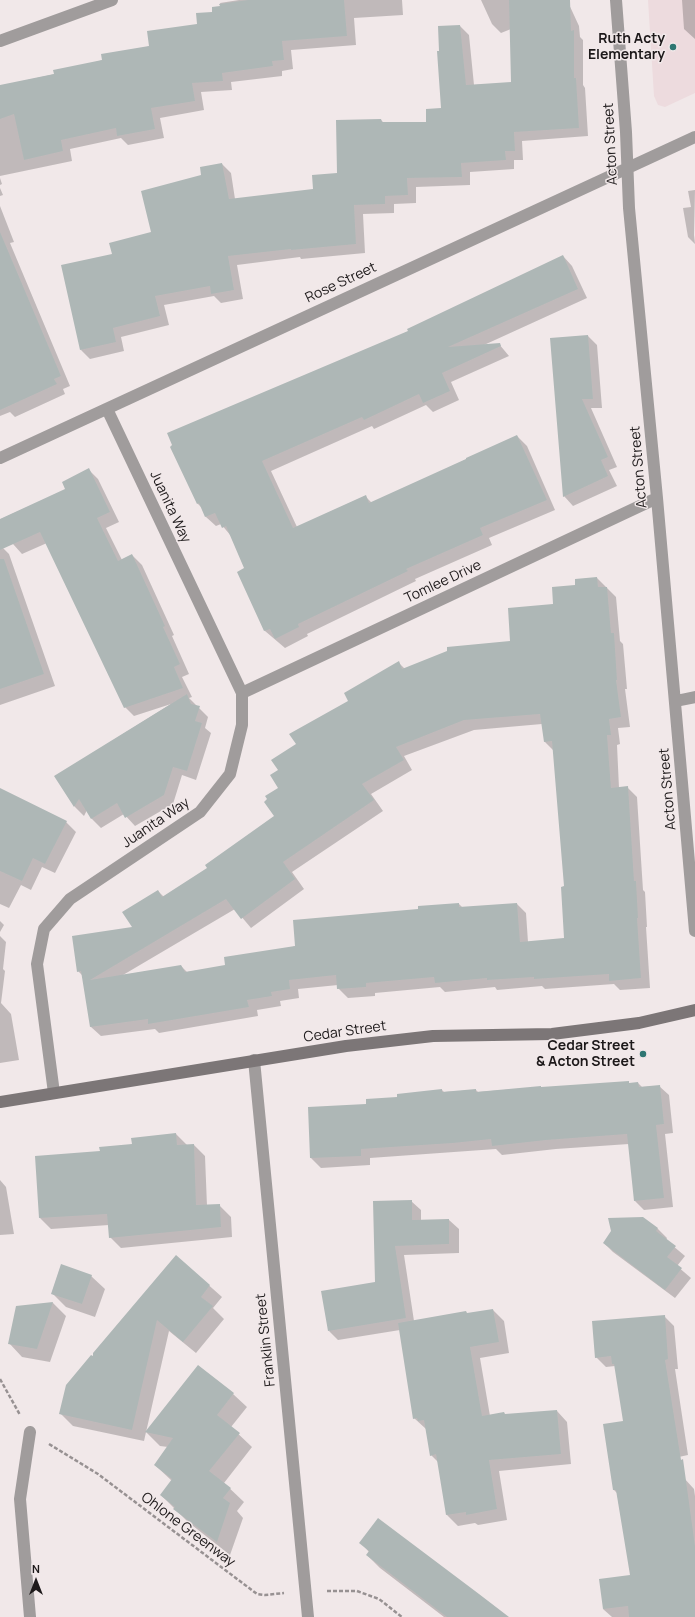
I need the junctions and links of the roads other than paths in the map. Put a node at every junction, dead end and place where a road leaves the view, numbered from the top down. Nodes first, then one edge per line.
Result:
1 (112, 0) edge
2 (616, 0) edge
3 (0, 41) edge
4 (695, 137) edge
5 (628, 168) junction
6 (107, 409) junction
7 (0, 458) edge
8 (658, 498) junction
9 (242, 693) junction
10 (695, 698) edge
11 (676, 700) junction
12 (695, 931) edge
13 (695, 1010) edge
14 (254, 1060) junction
15 (54, 1093) junction
16 (0, 1102) edge
17 (30, 1432) road end
18 (30, 1617) edge
19 (308, 1617) edge

1 - 3 street
2 - 5 street, Acton Street
4 - 5 street, Rose Street
5 - 6 street, Rose Street
5 - 8 street, Acton Street
6 - 7 street, Rose Street
6 - 9 street, Juanita Way
8 - 9 street, Tomlee Drive
8 - 11 street, Acton Street
9 - 15 street, Juanita Way
10 - 11 street
11 - 12 street, Acton Street
13 - 14 street, Cedar Street
14 - 15 street, Cedar Street
14 - 19 street, Franklin Street
15 - 16 street, Cedar Street
17 - 18 street

